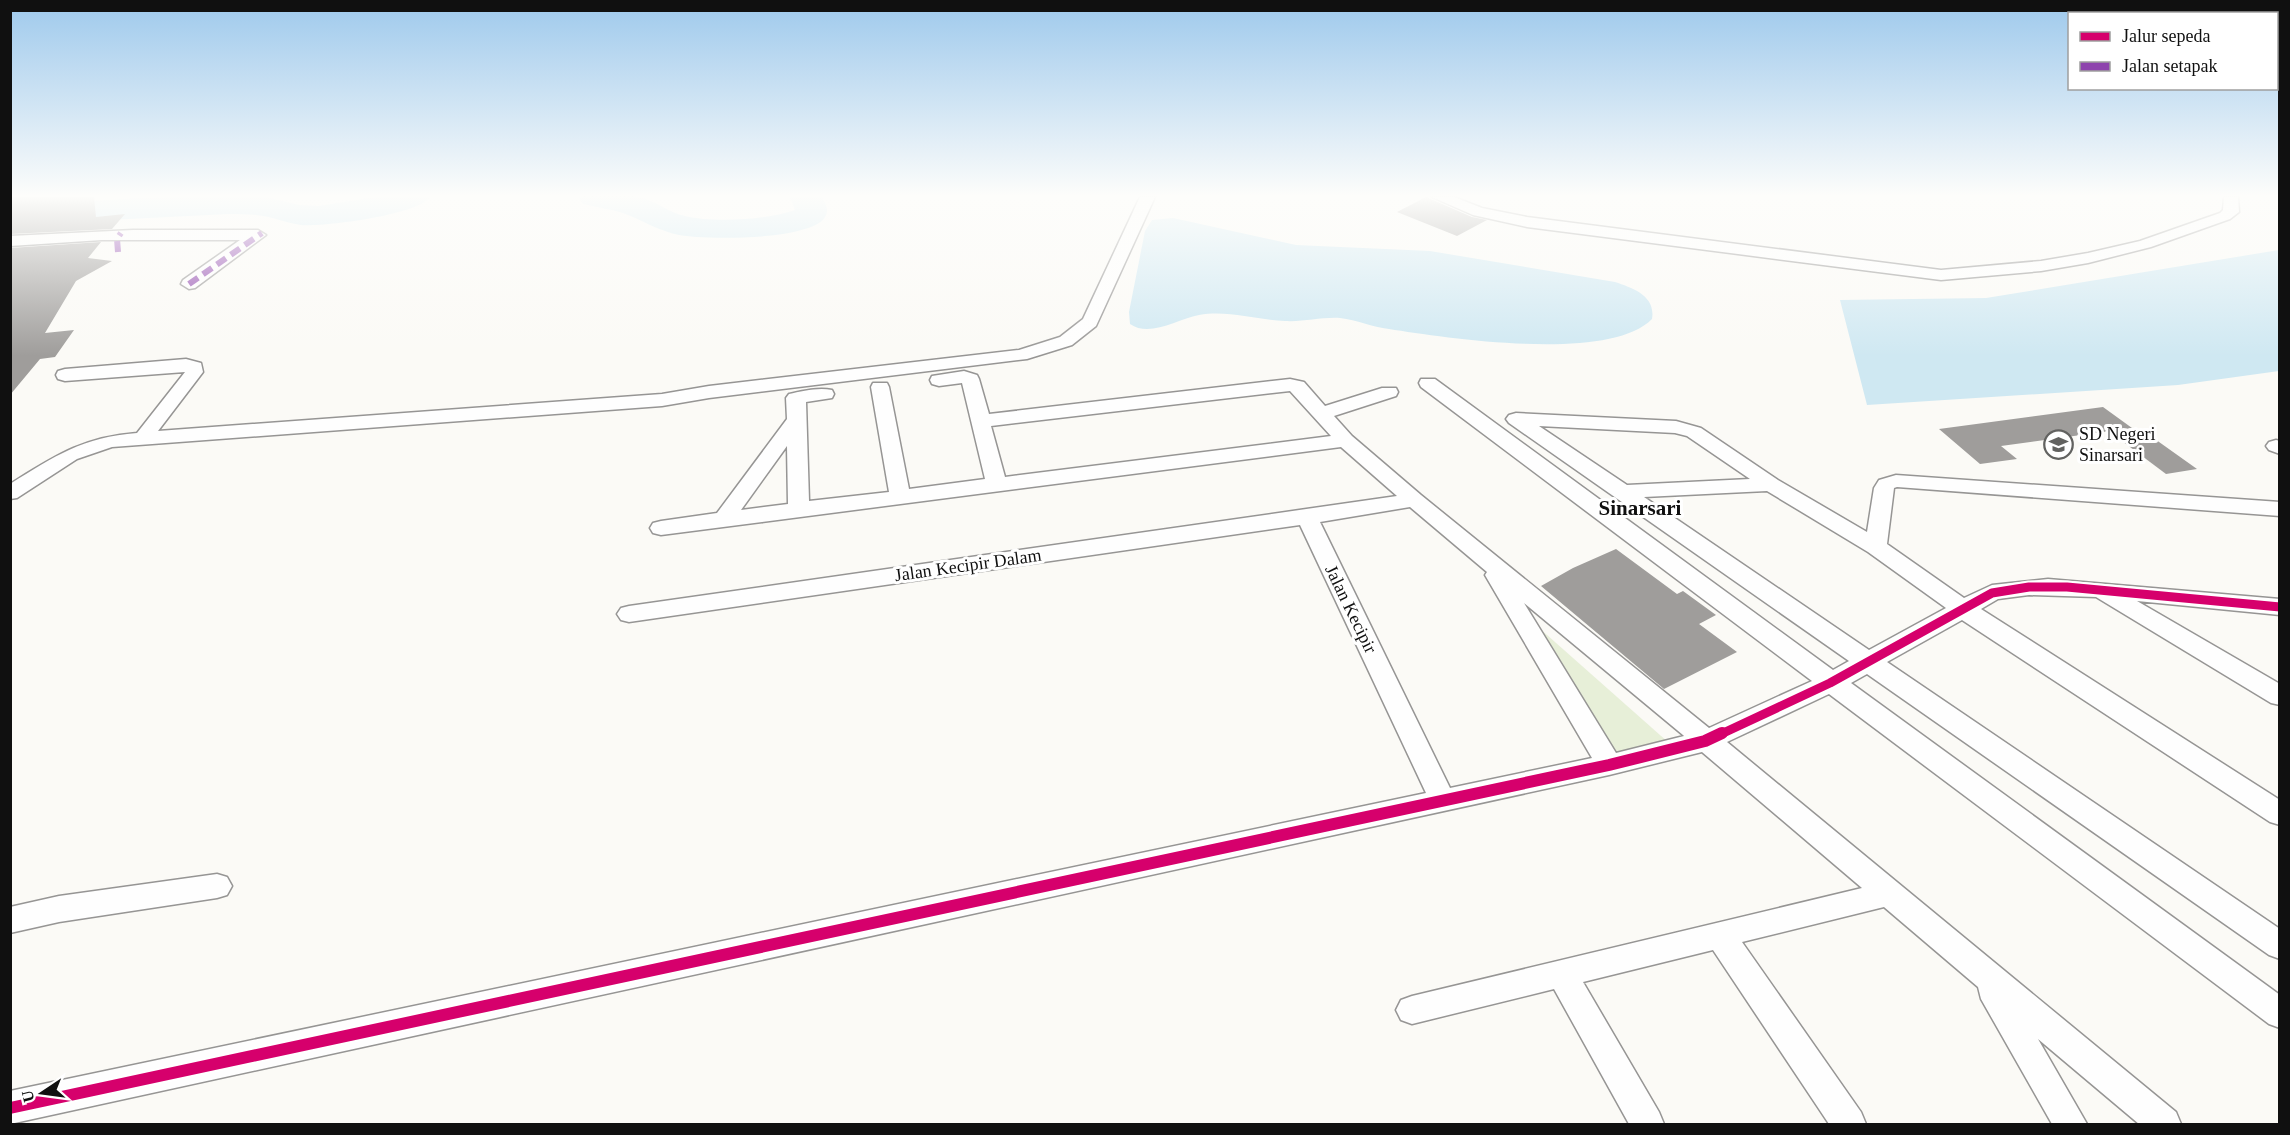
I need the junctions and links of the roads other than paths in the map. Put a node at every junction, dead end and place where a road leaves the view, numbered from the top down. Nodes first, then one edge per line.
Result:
1 (238, 250) edge
2 (1124, 250) edge
3 (1745, 250) edge
4 (2118, 250) edge
5 (189, 284) dead end
6 (66, 375) dead end
7 (1428, 383) dead end
8 (880, 387) junction
9 (1389, 392) dead end
10 (1322, 413) junction
11 (1469, 414) junction
12 (1516, 419) junction
13 (795, 421) junction
14 (981, 421) junction
15 (143, 438) junction
16 (1345, 440) junction
17 (996, 483) junction
18 (1771, 484) junction
19 (1622, 492) junction
20 (10, 493) edge
21 (900, 496) junction
22 (1414, 500) junction
23 (799, 508) junction
24 (2280, 508) edge
25 (1307, 517) junction
26 (724, 519) junction
27 (661, 528) dead end
28 (1876, 547) junction
29 (1488, 562) junction
30 (2099, 589) junction
31 (2280, 607) edge
32 (1963, 609) junction
33 (629, 614) dead end
34 (1869, 661) junction
35 (1830, 683) junction
36 (2280, 696) edge
37 (1705, 741) junction
38 (1609, 765) junction
39 (1442, 799) junction
40 (2280, 814) edge
41 (217, 886) dead end
42 (1887, 894) junction
43 (10, 920) edge
44 (1720, 935) junction
45 (2280, 946) edge
46 (1562, 974) junction
47 (1984, 975) junction
48 (1412, 1010) dead end
49 (2280, 1014) edge
50 (10, 1108) edge
51 (1647, 1125) edge
52 (1849, 1125) edge
53 (2070, 1125) edge
54 (2164, 1125) edge

1 - 5 street
2 - 15 street
3 - 4 street
6 - 15 street
7 - 11 street
8 - 13 street
8 - 14 street
8 - 21 street
9 - 10 street
10 - 14 street
10 - 16 street
11 - 12 street
11 - 35 street
12 - 18 street
12 - 19 street
13 - 23 street
13 - 26 street
14 - 17 street
15 - 20 street
16 - 17 street
16 - 22 street
17 - 21 street
18 - 19 street
18 - 28 street
19 - 34 street
21 - 23 street
22 - 25 street
22 - 29 street
23 - 26 street
24 - 28 street
25 - 33 street, Jalan Kecipir Dalam
25 - 39 street, Jalan Kecipir
26 - 27 street
28 - 32 street
29 - 37 street
29 - 38 street
30 - 31 street
30 - 32 street
30 - 36 street
32 - 34 street
32 - 40 street
34 - 35 street
34 - 45 street
35 - 37 street
35 - 49 street
37 - 38 street
37 - 42 street
38 - 39 street
39 - 50 street
41 - 43 street
42 - 44 street
42 - 47 street
44 - 46 street
44 - 52 street
46 - 48 street
46 - 51 street
47 - 53 street
47 - 54 street

